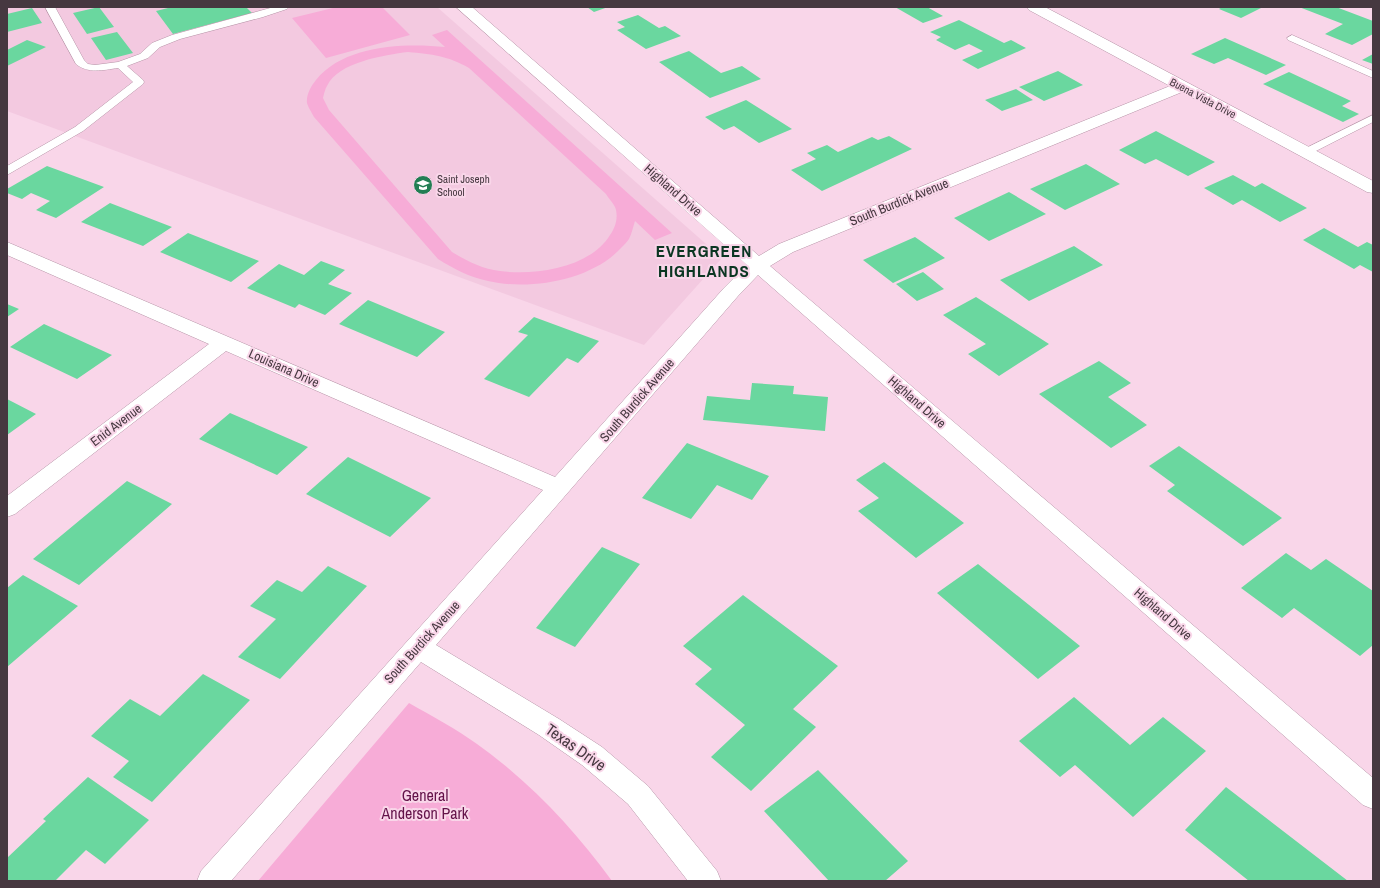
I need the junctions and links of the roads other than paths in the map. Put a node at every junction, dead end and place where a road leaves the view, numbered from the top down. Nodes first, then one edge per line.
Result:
1 (50, 7) edge
2 (284, 7) edge
3 (463, 7) edge
4 (1034, 7) edge
5 (1292, 38) dead end
6 (120, 65) junction
7 (1373, 75) edge
8 (1182, 87) junction
9 (1373, 118) edge
10 (1306, 152) junction
11 (7, 171) edge
12 (1373, 188) edge
13 (7, 248) edge
14 (758, 265) junction
15 (225, 342) junction
16 (560, 488) junction
17 (7, 508) edge
18 (418, 647) junction
19 (1373, 796) edge
20 (212, 881) edge
21 (706, 881) edge

1 - 6 lane
2 - 6 lane
3 - 14 street, Highland Drive
4 - 8 street, Buena Vista Drive
5 - 7 lane
6 - 11 lane
8 - 10 street, Buena Vista Drive
8 - 14 street, South Burdick Avenue
9 - 10 lane
10 - 12 street, Buena Vista Drive
13 - 15 street, Louisiana Drive
14 - 16 street, South Burdick Avenue
14 - 19 street, Highland Drive
15 - 16 street, Louisiana Drive
15 - 17 street, Enid Avenue
16 - 18 street, South Burdick Avenue
18 - 20 street, South Burdick Avenue
18 - 21 street, Texas Drive

